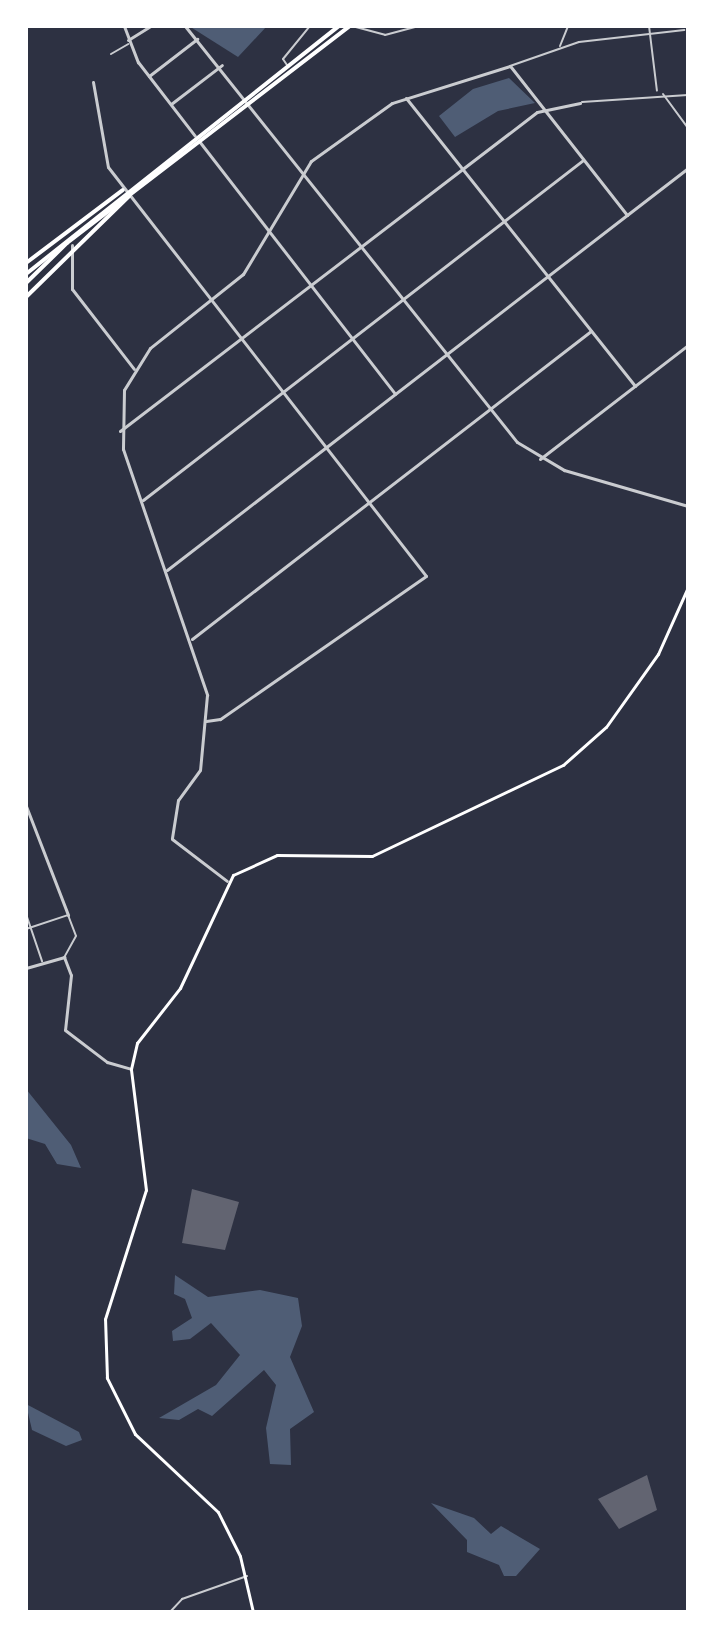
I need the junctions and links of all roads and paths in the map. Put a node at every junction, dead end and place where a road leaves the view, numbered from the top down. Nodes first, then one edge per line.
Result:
1 (124, 26) edge
2 (150, 26) edge
3 (185, 26) edge
4 (310, 26) edge
5 (339, 26) edge
6 (351, 26) edge
7 (419, 26) edge
8 (568, 26) edge
9 (649, 26) edge
10 (684, 30) dead end
11 (651, 36) junction
12 (198, 39) junction
13 (129, 42) junction
14 (560, 47) junction
15 (111, 54) dead end
16 (222, 65) junction
17 (287, 65) junction
18 (510, 66) junction
19 (149, 76) junction
20 (93, 82) dead end
21 (657, 93) junction
22 (662, 93) junction
23 (688, 95) edge
24 (249, 98) junction
25 (406, 98) junction
26 (580, 103) joint
27 (171, 104) junction
28 (543, 108) junction
29 (688, 128) edge
30 (195, 136) junction
31 (199, 141) junction
32 (583, 160) junction
33 (303, 167) junction
34 (462, 167) junction
35 (688, 168) edge
36 (126, 189) junction
37 (130, 194) junction
38 (627, 215) junction
39 (505, 220) junction
40 (268, 230) junction
41 (362, 244) junction
42 (72, 245) junction
43 (26, 263) edge
44 (26, 274) edge
45 (548, 275) junction
46 (26, 283) edge
47 (309, 284) junction
48 (26, 297) edge
49 (404, 298) junction
50 (212, 299) junction
51 (591, 331) junction
52 (242, 336) junction
53 (352, 338) junction
54 (688, 345) edge
55 (447, 354) junction
56 (134, 369) junction
57 (635, 386) junction
58 (284, 391) junction
59 (395, 394) junction
60 (490, 409) junction
61 (120, 431) junction
62 (327, 446) junction
63 (540, 459) junction
64 (142, 501) junction
65 (370, 502) junction
66 (688, 506) edge
67 (167, 570) junction
68 (688, 587) edge
69 (191, 639) junction
70 (205, 721) junction
71 (26, 806) edge
72 (33, 823) junction
73 (26, 826) edge
74 (227, 881) junction
75 (26, 914) edge
76 (68, 915) junction
77 (31, 928) junction
78 (26, 929) edge
79 (64, 957) junction
80 (43, 962) junction
81 (26, 968) edge
82 (131, 1069) junction
83 (247, 1576) junction
84 (170, 1612) edge
85 (253, 1612) edge

1 - 13 street
2 - 13 street
3 - 12 street
4 - 17 street
5 - 17 highway
6 - 7 street
6 - 24 highway
8 - 14 street
9 - 11 street
10 - 11 street
11 - 14 street
11 - 21 street
12 - 16 street
12 - 19 street
13 - 15 street
13 - 19 street
14 - 18 street
16 - 24 street
16 - 27 street
17 - 24 highway
18 - 25 street
18 - 28 street
19 - 27 street
20 - 36 street
21 - 22 street
21 - 26 street
22 - 23 street
22 - 29 street
24 - 30 highway
24 - 31 highway
24 - 33 street
25 - 33 street
25 - 34 street
26 - 28 street
27 - 30 street
28 - 32 street
28 - 34 street
30 - 36 highway
31 - 37 highway
31 - 40 street
32 - 38 street
32 - 39 street
33 - 40 street
33 - 41 street
34 - 39 street
34 - 41 street
35 - 38 street
36 - 37 street
36 - 43 highway
36 - 44 highway
37 - 42 highway
37 - 46 highway
37 - 50 street
38 - 45 street
39 - 45 street
39 - 49 street
40 - 47 street
40 - 50 street
41 - 47 street
41 - 49 street
42 - 48 highway
42 - 56 street
45 - 51 street
45 - 55 street
47 - 52 street
47 - 53 street
49 - 53 street
49 - 55 street
50 - 52 street
50 - 56 street
51 - 57 street
51 - 60 street
52 - 58 street
52 - 61 street
53 - 58 street
53 - 59 street
54 - 57 street
55 - 59 street
55 - 60 street
56 - 61 street
57 - 63 street
58 - 62 street
58 - 64 street
59 - 62 street
60 - 63 street
60 - 65 street
61 - 64 street
62 - 65 street
62 - 67 street
63 - 66 street
64 - 67 street
65 - 69 street
65 - 70 street
67 - 69 street
68 - 74 main road
69 - 70 street
70 - 74 street
71 - 72 street
72 - 73 street
72 - 76 street
74 - 82 main road
75 - 77 street
76 - 77 street
76 - 79 street
77 - 78 street
77 - 80 street
79 - 80 street
79 - 82 street
80 - 81 street
82 - 83 main road
83 - 84 street
83 - 85 main road

